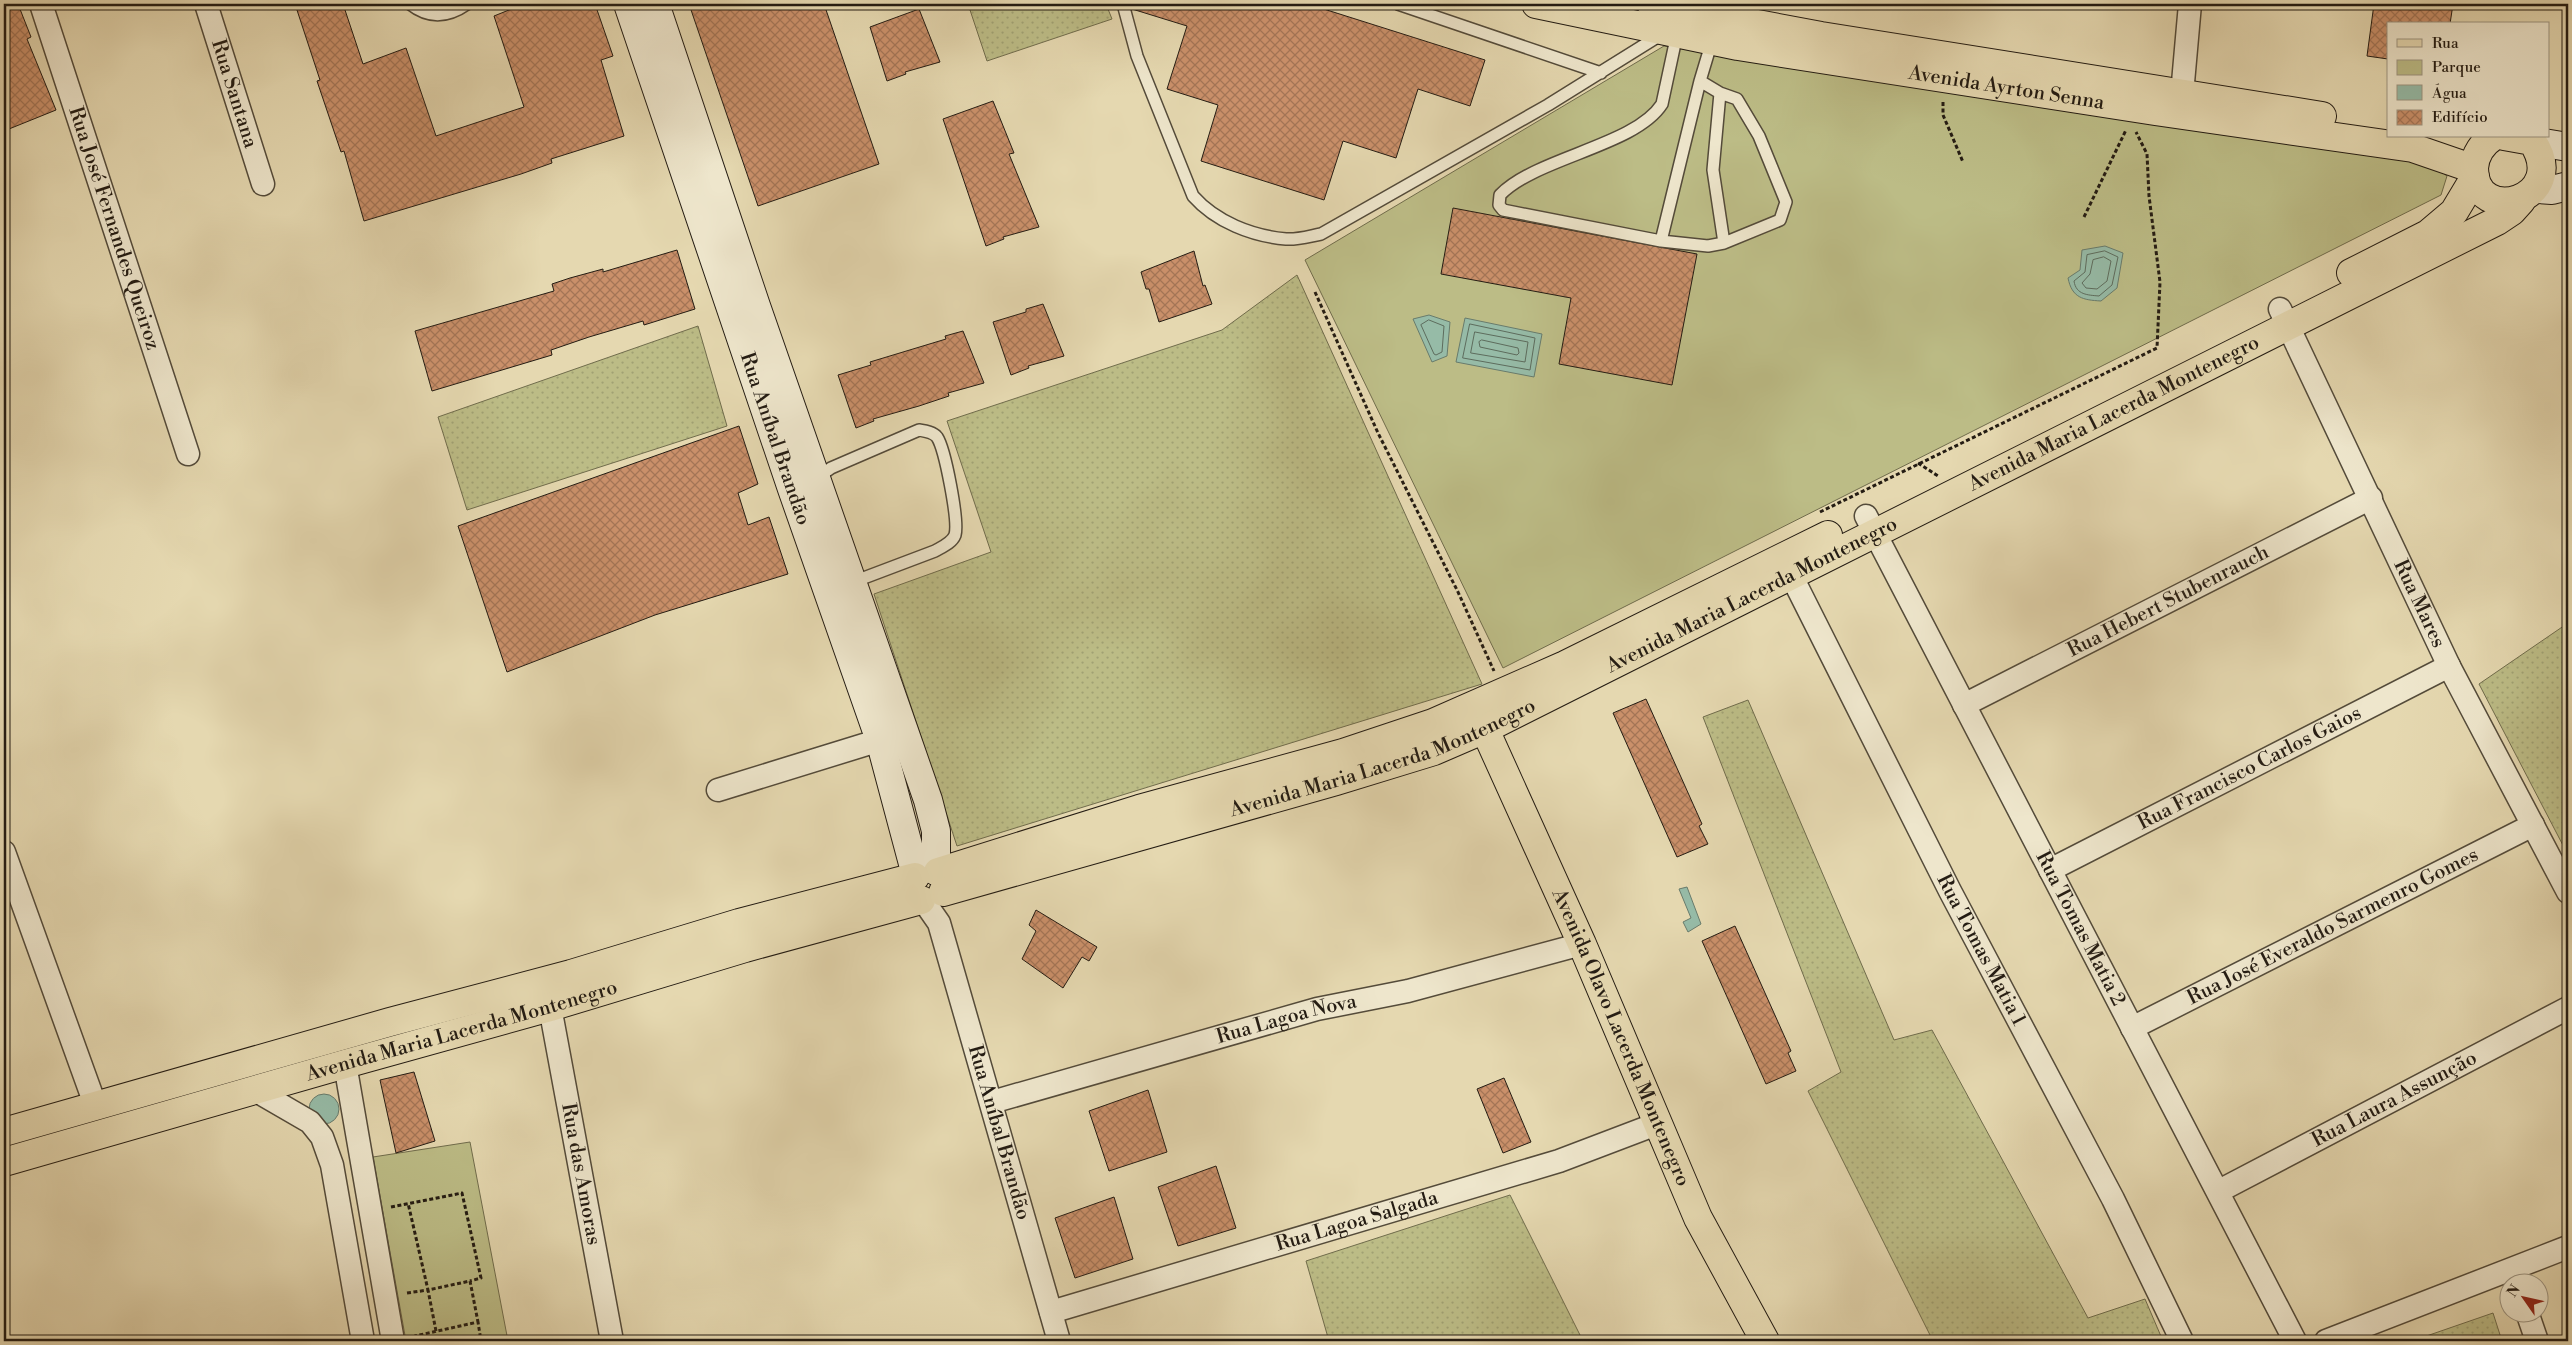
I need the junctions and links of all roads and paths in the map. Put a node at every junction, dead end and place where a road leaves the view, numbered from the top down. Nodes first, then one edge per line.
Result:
1 (41, 4) edge
2 (206, 4) edge
3 (410, 4) edge
4 (467, 4) edge
5 (628, 4) edge
6 (656, 4) edge
7 (1123, 4) edge
8 (1398, 4) edge
9 (1536, 4) edge
10 (1651, 4) edge
11 (2190, 4) edge
12 (1672, 33) junction
13 (1712, 41) junction
14 (1601, 73) junction
15 (1700, 81) junction
16 (1720, 93) junction
17 (2182, 94) junction
18 (1945, 96) dead end
19 (2128, 124) dead end
20 (2387, 126) edge
21 (2132, 128) dead end
22 (2492, 138) edge
23 (2515, 138) edge
24 (2532, 141) junction
25 (2568, 146) edge
26 (2448, 159) junction
27 (1963, 162) dead end
28 (698, 173) junction
29 (2475, 173) junction
30 (263, 184) dead end
31 (2568, 186) edge
32 (2529, 195) junction
33 (2084, 217) dead end
34 (2446, 218) junction
35 (1660, 240) junction
36 (1724, 244) junction
37 (1315, 292) dead end
38 (2284, 318) junction
39 (188, 454) dead end
40 (1918, 463) junction
41 (817, 478) junction
42 (1943, 479) junction
43 (2371, 498) junction
44 (1815, 514) dead end
45 (1870, 524) junction
46 (1787, 567) junction
47 (853, 582) junction
48 (2449, 666) junction
49 (1503, 669) dead end
50 (1964, 705) junction
51 (1479, 718) junction
52 (880, 740) junction
53 (718, 790) dead end
54 (2534, 825) junction
55 (4, 852) edge
56 (2050, 870) junction
57 (929, 885) junction
58 (2568, 892) edge
59 (1582, 944) junction
60 (550, 1007) junction
61 (2568, 1008) edge
62 (2132, 1028) junction
63 (345, 1064) junction
64 (255, 1090) junction
65 (992, 1102) junction
66 (96, 1107) junction
67 (1659, 1123) junction
68 (4, 1132) edge
69 (4, 1162) edge
70 (2219, 1191) junction
71 (408, 1203) junction
72 (392, 1216) dead end
73 (2568, 1247) edge
74 (2521, 1272) edge
75 (470, 1281) junction
76 (2500, 1281) edge
77 (405, 1284) dead end
78 (428, 1290) junction
79 (407, 1293) junction
80 (408, 1302) dead end
81 (1051, 1312) junction
82 (478, 1322) junction
83 (2530, 1322) edge
84 (413, 1328) dead end
85 (436, 1331) junction
86 (415, 1336) junction
87 (363, 1341) edge
88 (393, 1341) edge
89 (416, 1341) edge
90 (481, 1341) edge
91 (612, 1341) edge
92 (1059, 1341) edge
93 (1765, 1341) edge
94 (2182, 1341) edge
95 (2296, 1341) edge
96 (2326, 1341) edge
97 (2537, 1341) edge

1 - 39 street, Rua José Fernandes Queiroz
2 - 30 street, Rua Santana
3 - 4 lane
5 - 28 street, Rua Aníbal Brandão
6 - 28 street, Rua Aníbal Brandão
7 - 14 lane
8 - 14 lane
9 - 12 main road, Avenida Ayrton Senna
10 - 17 main road, Avenida Ayrton Senna
11 - 17 street
12 - 13 main road, Avenida Ayrton Senna
12 - 14 lane
12 - 35 lane
13 - 15 lane
13 - 26 main road, Avenida Ayrton Senna
15 - 16 lane
15 - 35 lane
16 - 36 lane
16 - 36 lane
17 - 20 main road, Avenida Ayrton Senna
18 - 27 path
19 - 33 path
21 - 40 path
22 - 29 main road, Avenida Maria Lacerda Montenegro
23 - 24 main road
24 - 25 street
24 - 32 main road
26 - 29 main road, Avenida Ayrton Senna
26 - 34 main road
28 - 41 street, Rua Aníbal Brandão
28 - 52 street, Rua Aníbal Brandão
29 - 32 main road
29 - 34 main road, Avenida Maria Lacerda Montenegro
31 - 32 street
32 - 38 main road, Avenida Maria Lacerda Montenegro
34 - 38 main road, Avenida Maria Lacerda Montenegro
35 - 36 lane
37 - 49 path
38 - 42 main road, Avenida Maria Lacerda Montenegro
38 - 43 street, Rua Mares
38 - 45 main road, Avenida Maria Lacerda Montenegro
40 - 42 path
40 - 44 path
41 - 47 street, Rua Aníbal Brandão
41 - 47 lane
42 - 45 main road, Avenida Maria Lacerda Montenegro
43 - 48 street, Rua Mares
43 - 50 street, Rua Hebert Stubenrauch
45 - 46 main road, Avenida Maria Lacerda Montenegro
45 - 50 street, Rua Tomas Matia 2
46 - 51 main road, Avenida Maria Lacerda Montenegro
46 - 94 street, Rua Tomas Matia 1
47 - 57 street, Rua Aníbal Brandão
48 - 54 street, Rua Mares
48 - 56 street, Rua Francisco Carlos Gaios
50 - 56 street, Rua Tomas Matia 2
51 - 57 main road, Avenida Maria Lacerda Montenegro
51 - 59 main road, Avenida Olavo Lacerda Montenegro
52 - 53 street
52 - 57 street, Rua Aníbal Brandão
54 - 58 street, Rua Mares
54 - 62 street, Rua José Everaldo Sarmenro Gomes
55 - 66 street
56 - 62 street, Rua Tomas Matia 2
57 - 60 main road, Avenida Maria Lacerda Montenegro
57 - 65 street, Rua Aníbal Brandão
57 - 66 main road, Avenida Maria Lacerda Montenegro
59 - 65 street, Rua Lagoa Nova
59 - 67 main road, Avenida Olavo Lacerda Montenegro
60 - 63 main road, Avenida Maria Lacerda Montenegro
60 - 91 street, Rua das Amoras
61 - 70 street, Rua Laura Assunção
62 - 70 street, Rua Tomas Matia 2
63 - 64 main road, Avenida Maria Lacerda Montenegro
63 - 88 street
64 - 69 main road, Avenida Maria Lacerda Montenegro
64 - 87 street
65 - 81 street, Rua Aníbal Brandão
66 - 68 main road, Avenida Maria Lacerda Montenegro
67 - 81 street, Rua Lagoa Salgada
67 - 93 main road, Avenida Olavo Lacerda Montenegro
70 - 95 street, Rua Tomas Matia 2
71 - 72 path
71 - 75 path
71 - 78 path
73 - 74 street
75 - 78 path
75 - 82 path
76 - 96 street
77 - 79 path
78 - 79 path
78 - 85 path
79 - 80 path
81 - 92 street, Rua Aníbal Brandão
82 - 85 path
82 - 90 path
83 - 97 street
84 - 86 path
85 - 86 path
86 - 89 path

